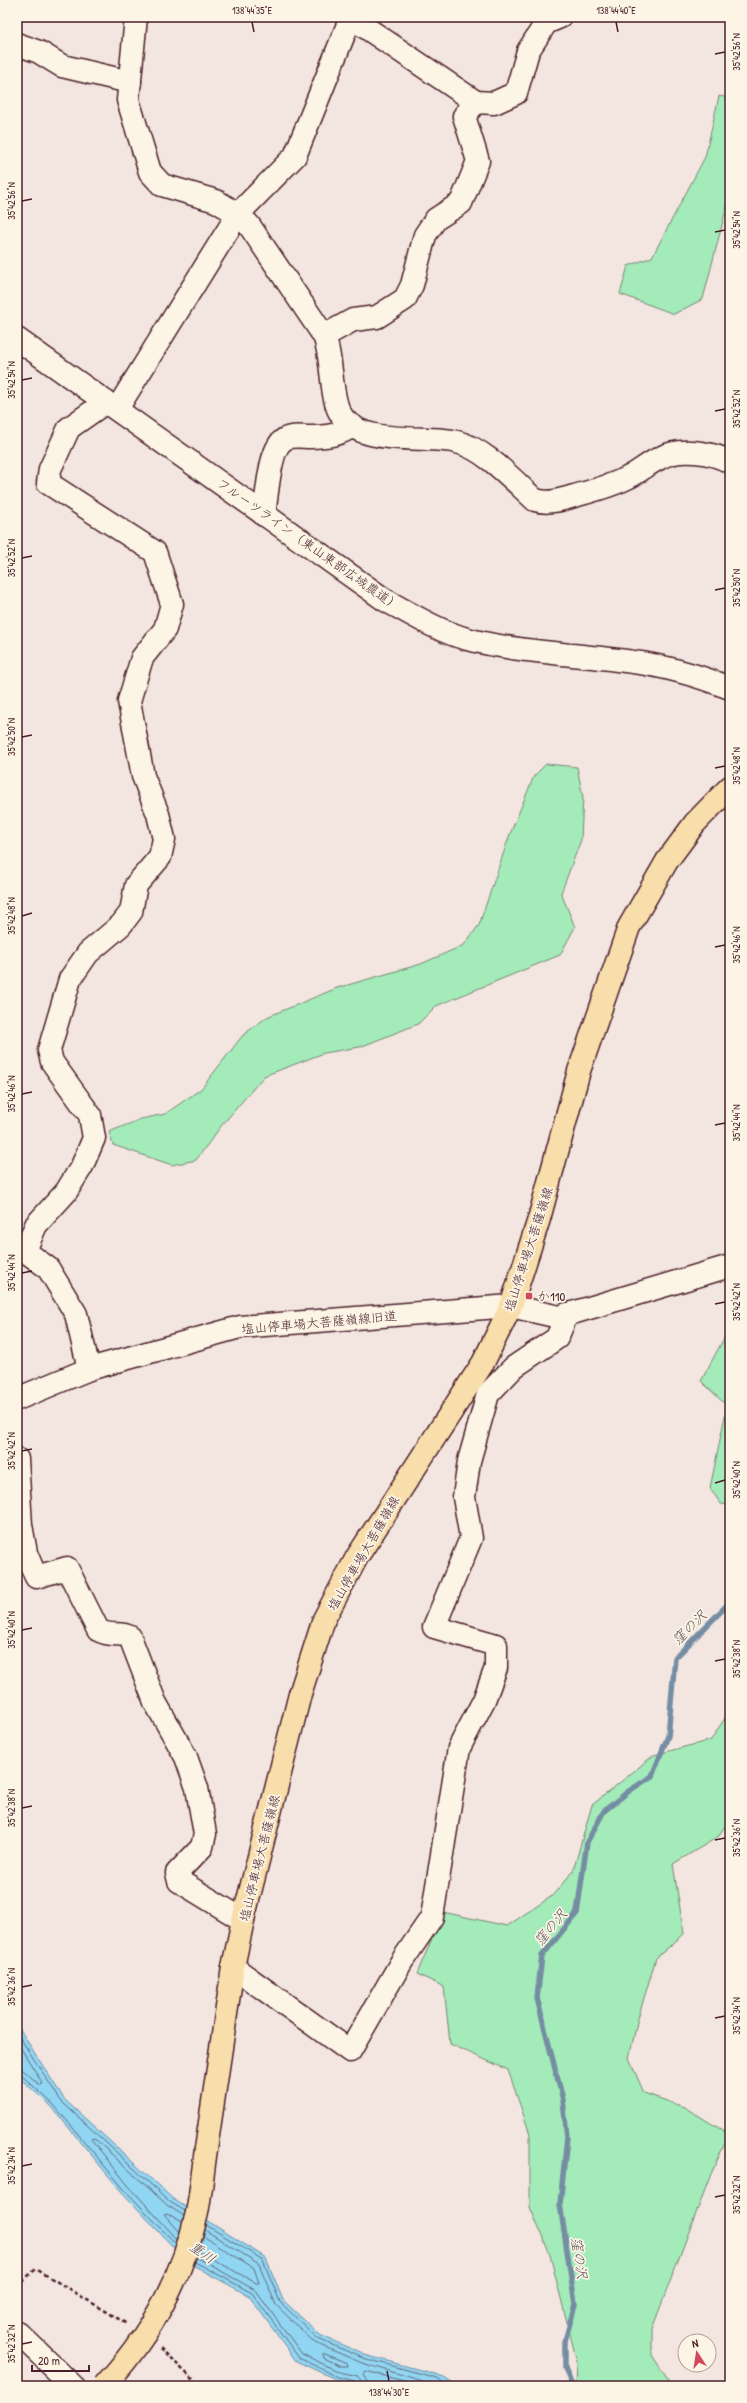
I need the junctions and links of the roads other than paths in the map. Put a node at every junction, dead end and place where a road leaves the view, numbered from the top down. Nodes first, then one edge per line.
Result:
1 (136, 17) edge
2 (351, 17) edge
3 (560, 17) edge
4 (17, 44) edge
5 (130, 82) junction
6 (476, 102) junction
7 (238, 214) junction
8 (324, 336) junction
9 (17, 339) edge
10 (111, 405) junction
11 (354, 426) junction
12 (730, 462) edge
13 (264, 515) junction
14 (730, 688) edge
15 (730, 787) edge
16 (21, 1250) edge
17 (730, 1266) edge
18 (511, 1306) junction
19 (568, 1314) junction
20 (90, 1369) junction
21 (17, 1399) edge
22 (17, 1458) edge
23 (243, 1920) junction
24 (234, 1966) junction
25 (17, 2332) edge
26 (73, 2386) edge
27 (104, 2386) edge

1 - 5 street
2 - 6 street
2 - 7 street
3 - 6 street
4 - 5 street
5 - 7 street
6 - 8 street
7 - 8 street
7 - 10 street
8 - 11 street
9 - 10 street, フルーツライン（東山東部広域農道）
10 - 13 street, フルーツライン（東山東部広域農道）
10 - 16 street
11 - 12 street
11 - 13 street
13 - 14 street, フルーツライン（東山東部広域農道）
15 - 18 main road, 塩山停車場大菩薩嶺線
16 - 20 street
17 - 19 street, 塩山停車場大菩薩嶺線旧道
18 - 19 street, 塩山停車場大菩薩嶺線旧道
18 - 20 street, 塩山停車場大菩薩嶺線旧道
18 - 23 main road, 塩山停車場大菩薩嶺線
19 - 24 street
20 - 21 street, 塩山停車場大菩薩嶺線旧道
22 - 23 street
23 - 24 main road, 塩山停車場大菩薩嶺線
24 - 27 main road, 塩山停車場大菩薩嶺線, bridge
25 - 26 street

